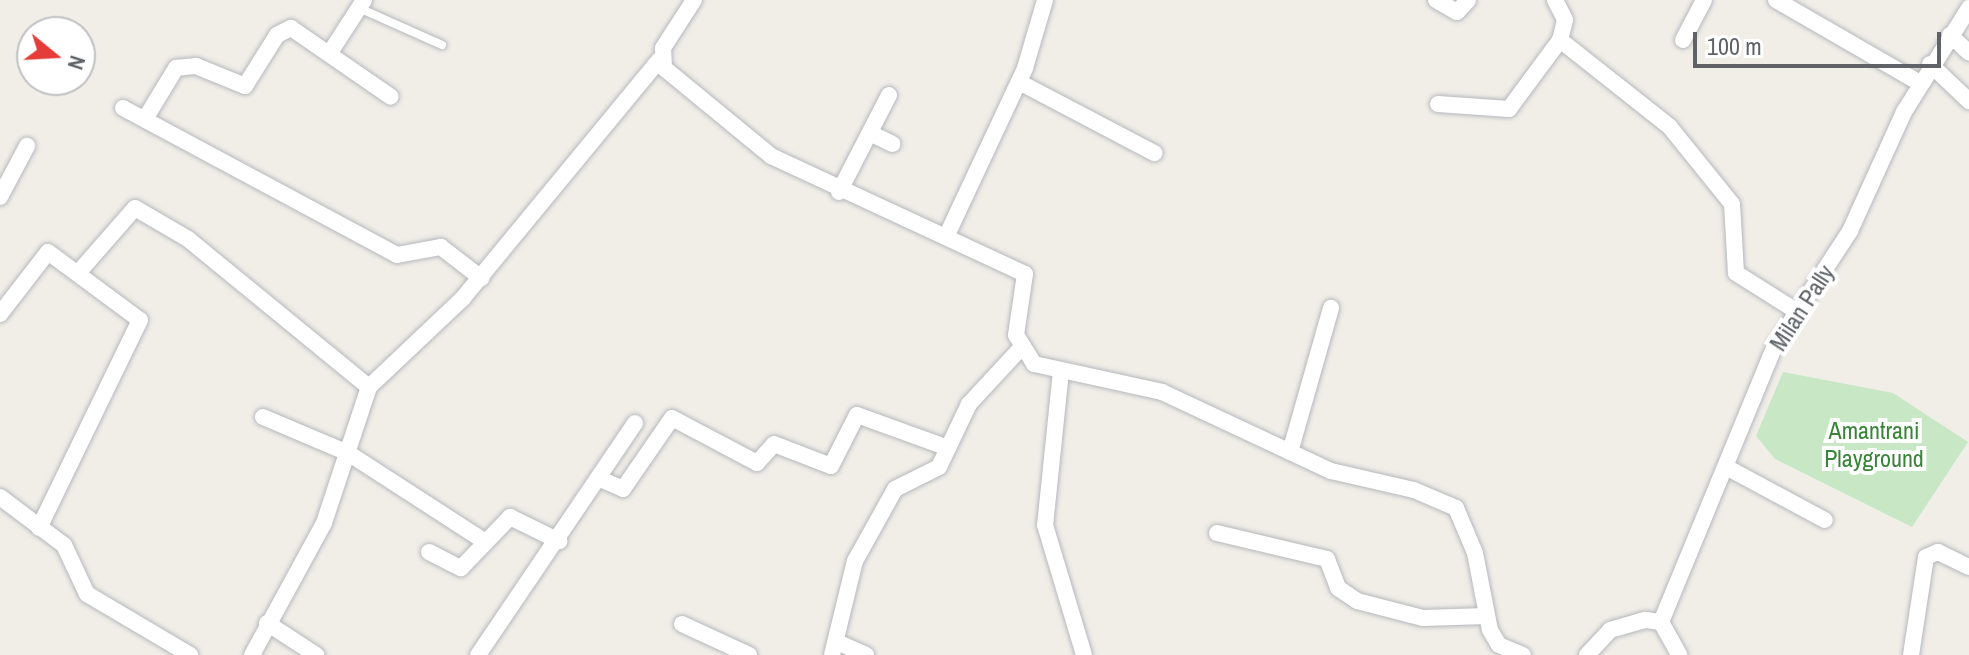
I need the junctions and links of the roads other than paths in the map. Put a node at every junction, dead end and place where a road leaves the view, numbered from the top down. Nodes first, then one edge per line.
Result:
1 (694, 0) edge
2 (1045, 0) edge
3 (1436, 0) edge
4 (1468, 0) edge
5 (1555, 0) edge
6 (1704, 0) edge
7 (1776, 0) edge
8 (361, 4) edge
9 (1969, 8) edge
10 (1950, 35) junction
11 (1560, 40) junction
12 (1683, 40) dead end
13 (442, 45) dead end
14 (331, 51) junction
15 (1969, 53) edge
16 (659, 60) junction
17 (1930, 64) junction
18 (1019, 82) junction
19 (1920, 83) junction
20 (889, 95) dead end
21 (391, 97) dead end
22 (1969, 101) edge
23 (1438, 104) dead end
24 (123, 108) dead end
25 (145, 119) junction
26 (870, 133) junction
27 (893, 144) dead end
28 (27, 146) dead end
29 (1154, 153) dead end
30 (839, 192) junction
31 (0, 197) edge
32 (946, 237) junction
33 (78, 273) junction
34 (481, 278) junction
35 (1331, 308) dead end
36 (1798, 312) junction
37 (0, 314) edge
38 (1020, 349) junction
39 (1061, 371) junction
40 (369, 387) junction
41 (263, 417) dead end
42 (635, 423) dead end
43 (948, 448) junction
44 (1290, 452) junction
45 (348, 453) junction
46 (1726, 467) junction
47 (600, 479) junction
48 (0, 497) edge
49 (1825, 520) dead end
50 (39, 528) junction
51 (1217, 533) dead end
52 (484, 541) junction
53 (559, 541) junction
54 (429, 552) dead end
55 (1969, 567) edge
56 (1487, 616) junction
57 (1661, 622) junction
58 (267, 623) junction
59 (682, 624) dead end
60 (834, 648) edge
61 (179, 652) edge
62 (252, 655) edge
63 (316, 655) edge
64 (478, 655) edge
65 (749, 655) edge
66 (866, 655) edge
67 (1084, 655) edge
68 (1523, 655) edge
69 (1588, 655) edge
70 (1679, 655) edge
71 (1911, 655) edge

1 - 16 street
2 - 18 street
3 - 4 street
5 - 11 street
6 - 12 street
7 - 19 street
8 - 13 lane
8 - 14 street
9 - 10 street, Milan Pally
10 - 15 street
10 - 17 street, Milan Pally
11 - 23 street
11 - 36 street
14 - 21 street
14 - 25 street
16 - 30 street
16 - 34 street
17 - 19 street, Milan Pally
17 - 22 street
18 - 29 street
18 - 32 street
19 - 36 street, Milan Pally
20 - 26 street
24 - 25 street
25 - 34 street
26 - 27 street
26 - 30 street
28 - 31 street
30 - 32 street
32 - 38 street
33 - 37 street
33 - 40 street
33 - 50 street
34 - 40 street
35 - 44 street
36 - 46 street, Milan Pally
38 - 39 street
38 - 43 street
39 - 44 street
39 - 67 street
40 - 45 street
41 - 45 street
42 - 47 street
43 - 47 street
43 - 60 street
44 - 56 street
45 - 52 street
45 - 58 street
46 - 49 street
46 - 57 street, Milan Pally
47 - 53 street
48 - 50 street
50 - 61 street
51 - 56 street
52 - 53 street
52 - 54 street
53 - 64 street
55 - 71 street
56 - 68 street
57 - 69 street
57 - 70 street
58 - 62 street
58 - 63 street
59 - 65 street
60 - 66 street

